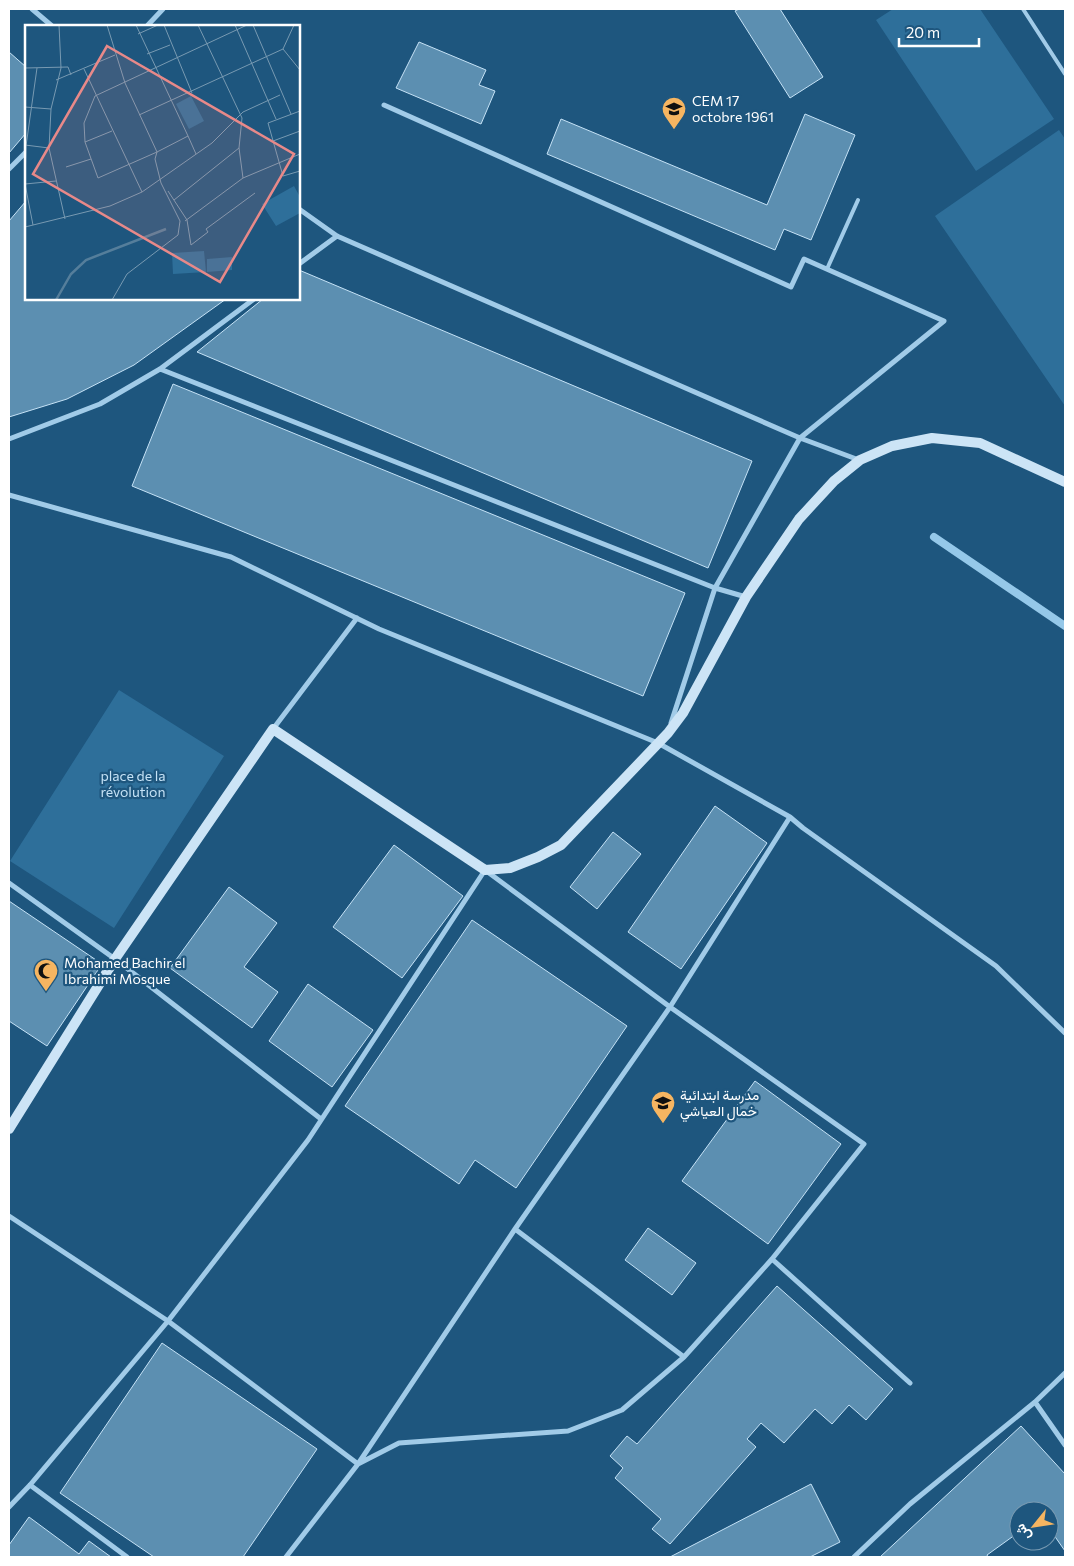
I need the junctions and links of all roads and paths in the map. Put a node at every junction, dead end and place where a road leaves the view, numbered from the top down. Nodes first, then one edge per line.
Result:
1 (32, 9) edge
2 (162, 9) edge
3 (1023, 9) edge
4 (51, 25) edge
5 (148, 25) edge
6 (1065, 74) edge
7 (384, 105) dead end
8 (25, 153) edge
9 (9, 169) edge
10 (858, 200) dead end
11 (300, 210) edge
12 (337, 236) junction
13 (300, 263) edge
14 (827, 269) junction
15 (253, 300) edge
16 (160, 369) junction
17 (800, 438) junction
18 (9, 439) edge
19 (860, 460) junction
20 (1065, 482) edge
21 (9, 495) edge
22 (716, 588) junction
23 (746, 597) junction
24 (356, 618) junction
25 (273, 730) junction
26 (668, 733) junction
27 (658, 743) junction
28 (790, 816) junction
29 (485, 870) junction
30 (9, 882) edge
31 (115, 959) junction
32 (670, 1007) junction
33 (1065, 1033) edge
34 (321, 1119) junction
35 (9, 1129) edge
36 (9, 1216) edge
37 (515, 1229) junction
38 (772, 1259) junction
39 (168, 1321) junction
40 (684, 1356) junction
41 (1065, 1373) edge
42 (910, 1384) dead end
43 (1035, 1402) junction
44 (1065, 1445) edge
45 (358, 1464) junction
46 (30, 1486) junction
47 (9, 1507) edge
48 (127, 1557) edge
49 (286, 1557) edge
50 (854, 1557) edge

1 - 4 street
2 - 5 street
3 - 6 lane
7 - 14 street
8 - 9 street
10 - 14 lane
11 - 12 street
12 - 13 street
12 - 17 street
14 - 17 street
15 - 16 street
16 - 18 street
16 - 22 street
17 - 19 street
17 - 22 street
19 - 20 street
19 - 23 street
21 - 24 street
22 - 23 street
22 - 26 street
23 - 26 street
24 - 25 street
24 - 27 street
25 - 29 street
25 - 31 street
26 - 27 street
27 - 28 street
27 - 29 street
28 - 32 street
28 - 33 street
29 - 32 street
29 - 34 street
30 - 31 street
31 - 34 street
31 - 35 street
32 - 37 street
32 - 38 street
34 - 39 street
36 - 39 street
37 - 40 street
37 - 45 street
38 - 40 street
38 - 42 street
39 - 45 street
39 - 46 street
40 - 45 street
41 - 43 street
43 - 44 street
43 - 50 street
45 - 49 street
46 - 47 street
46 - 48 street

